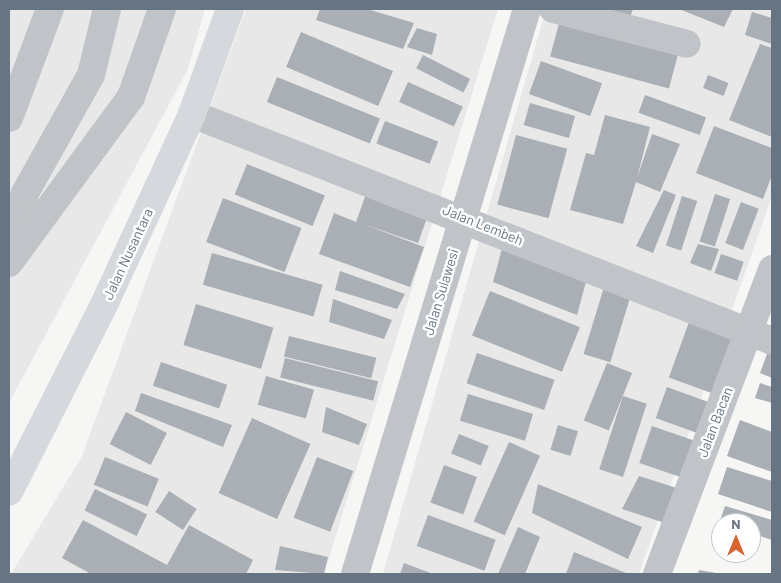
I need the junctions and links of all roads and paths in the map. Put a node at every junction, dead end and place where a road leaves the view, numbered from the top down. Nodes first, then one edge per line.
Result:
1 (50, 9) edge
2 (107, 9) edge
3 (162, 9) edge
4 (230, 9) edge
5 (527, 9) edge
6 (553, 9) edge
7 (687, 44) dead end
8 (192, 114) junction
9 (9, 118) edge
10 (463, 217) junction
11 (9, 246) edge
12 (9, 263) edge
13 (772, 269) edge
14 (760, 336) edge
15 (9, 492) edge
16 (354, 574) edge
17 (657, 574) edge

1 - 9 street
2 - 11 street
3 - 12 street
4 - 8 highway, Jalan Nusantara
5 - 10 street, Jalan Sulawesi
6 - 7 street
8 - 10 street, Jalan Lembeh
8 - 15 highway, Jalan Nusantara
10 - 14 street, Jalan Lembeh
10 - 16 street, Jalan Sulawesi
13 - 14 street, Jalan Bacan
14 - 17 street, Jalan Bacan

